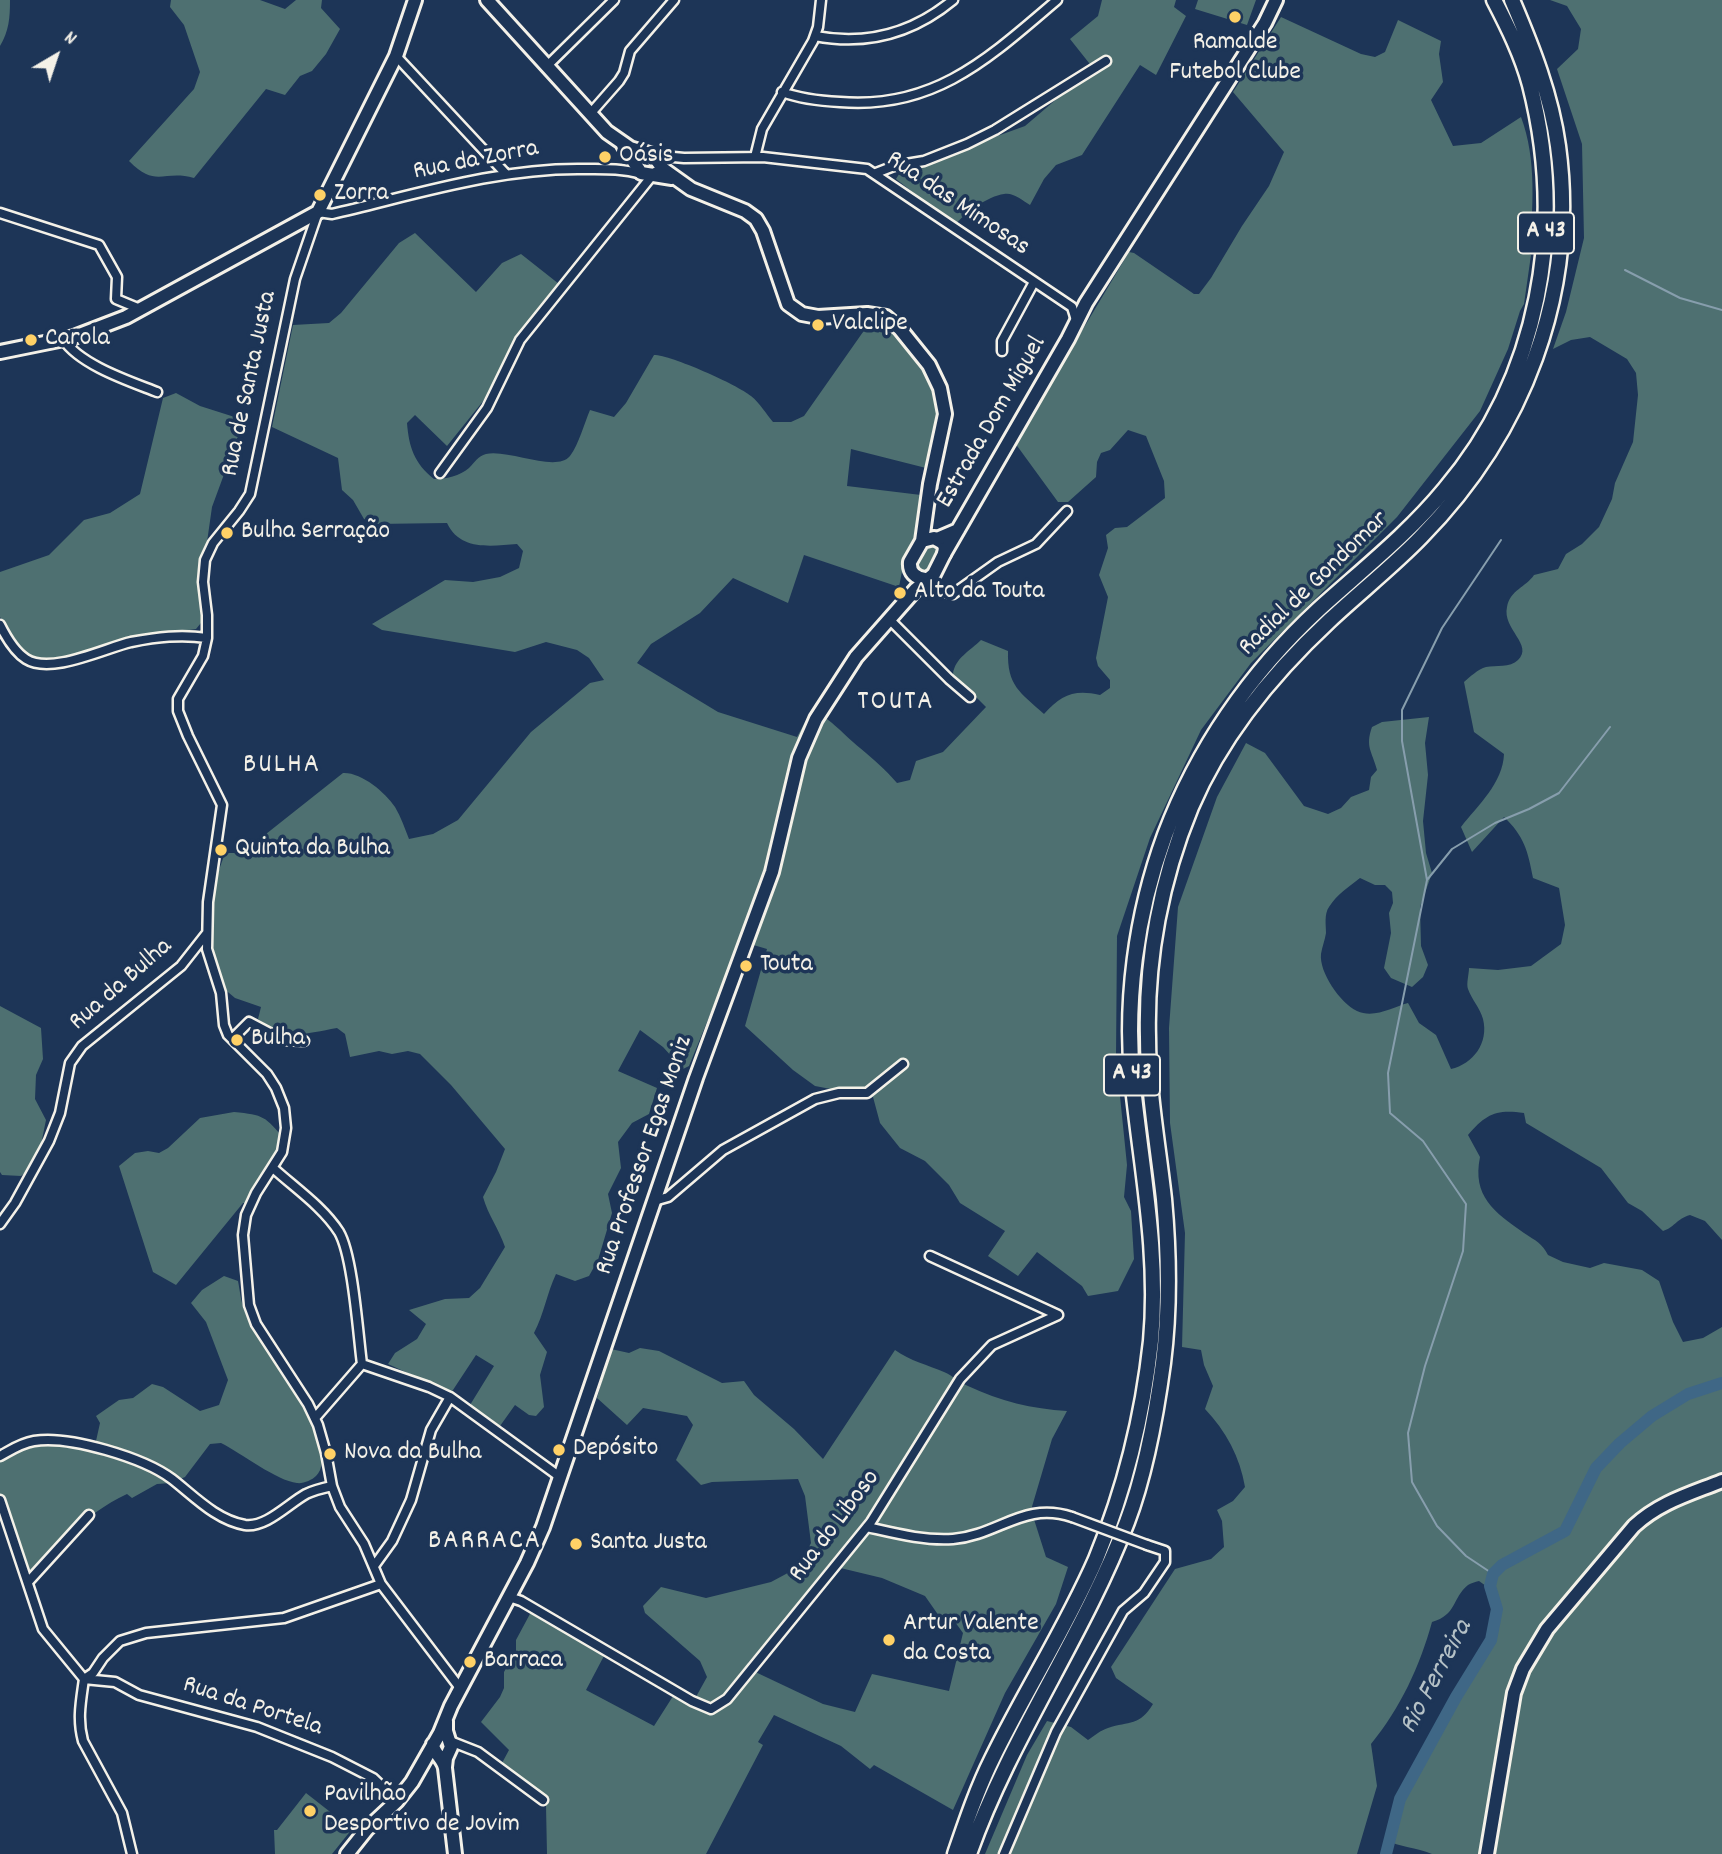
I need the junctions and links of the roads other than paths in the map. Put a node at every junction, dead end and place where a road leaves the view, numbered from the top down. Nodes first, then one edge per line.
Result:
1 (415, 0) edge
2 (488, 0) edge
3 (614, 0) edge
4 (674, 0) edge
5 (821, 0) edge
6 (953, 0) edge
7 (1057, 0) edge
8 (1276, 0) edge
9 (1494, 0) edge
10 (1513, 0) edge
11 (815, 36) junction
12 (396, 56) junction
13 (1106, 61) dead end
14 (547, 66) junction
15 (1536, 79) junction
16 (782, 92) junction
17 (590, 114) junction
18 (755, 157) junction
19 (684, 158) junction
20 (505, 173) junction
21 (650, 173) junction
22 (876, 173) junction
23 (318, 212) junction
24 (0, 213) edge
25 (1034, 282) junction
26 (1090, 299) junction
27 (1072, 307) junction
28 (140, 309) junction
29 (1076, 321) junction
30 (63, 339) junction
31 (1068, 339) junction
32 (1002, 351) dead end
33 (0, 352) edge
34 (1518, 385) junction
35 (157, 393) dead end
36 (440, 473) dead end
37 (1067, 511) dead end
38 (958, 530) junction
39 (931, 539) junction
40 (944, 554) junction
41 (913, 573) junction
42 (927, 579) junction
43 (889, 619) junction
44 (0, 625) edge
45 (207, 638) junction
46 (970, 696) dead end
47 (208, 933) junction
48 (232, 1039) junction
49 (304, 1041) dead end
50 (903, 1064) dead end
51 (273, 1168) junction
52 (654, 1201) junction
53 (0, 1224) edge
54 (930, 1256) dead end
55 (362, 1364) junction
56 (450, 1397) junction
57 (315, 1418) junction
58 (0, 1456) edge
59 (560, 1477) junction
60 (1722, 1481) edge
61 (332, 1486) junction
62 (0, 1500) edge
63 (89, 1515) dead end
64 (867, 1527) junction
65 (374, 1566) junction
66 (28, 1582) junction
67 (382, 1584) junction
68 (509, 1597) junction
69 (84, 1679) junction
70 (460, 1688) junction
71 (441, 1746) junction
72 (543, 1800) dead end
73 (397, 1801) junction
74 (132, 1854) edge
75 (348, 1854) edge
76 (455, 1854) edge
77 (955, 1854) edge
78 (969, 1854) edge
79 (1004, 1854) edge
80 (1487, 1854) edge

1 - 12 main road
2 - 14 main road
3 - 14 street
4 - 17 street
5 - 11 street
6 - 11 street
7 - 16 street
8 - 26 main road, Estrada Dom Miguel
9 - 15 highway, Radial de Gondomar / A 43
10 - 15 highway, Radial de Gondomar / A 43
11 - 16 street
12 - 20 street
12 - 23 main road
13 - 22 street
14 - 17 main road
15 - 34 highway, Radial de Gondomar / A 43
15 - 34 highway, Radial de Gondomar / A 43
16 - 18 street
17 - 21 main road
18 - 19 street, Rua das Mimosas
18 - 22 street, Rua das Mimosas
19 - 21 street, Rua das Mimosas
19 - 21 street, Rua das Mimosas
19 - 21 street
20 - 21 street, Rua da Zorra
20 - 23 street, Rua da Zorra
21 - 36 street
21 - 39 main road
22 - 25 street, Rua das Mimosas
23 - 28 main road
23 - 45 street, Rua de Santa Justa
24 - 28 street
25 - 27 street, Rua das Mimosas
25 - 32 street
26 - 27 street
26 - 29 main road, Estrada Dom Miguel
26 - 31 main road, Estrada Dom Miguel
27 - 29 street
28 - 30 main road
29 - 31 main road, Estrada Dom Miguel
30 - 33 main road
30 - 35 street
31 - 38 main road, Estrada Dom Miguel
34 - 77 highway, Radial de Gondomar / A 43
34 - 78 highway, Radial de Gondomar / A 43
37 - 42 street
38 - 39 main road, Estrada Dom Miguel
38 - 40 main road, Estrada Dom Miguel
39 - 40 main road
39 - 41 main road, Rua Professor Egas Moniz
40 - 42 main road, Estrada Dom Miguel
41 - 42 main road
41 - 43 main road, Rua Professor Egas Moniz
42 - 43 main road, Rua Professor Egas Moniz
43 - 46 street
43 - 52 main road, Rua Professor Egas Moniz
44 - 45 street
45 - 47 street
47 - 48 street
47 - 53 street, Rua da Bulha
48 - 49 street
48 - 51 street
50 - 52 street
51 - 55 street
51 - 57 street
52 - 59 main road, Rua Professor Egas Moniz
54 - 64 street, Rua do Liboso
55 - 56 street
55 - 57 street
56 - 59 street
56 - 65 street
57 - 61 street
58 - 61 street
59 - 68 main road, Rua Professor Egas Moniz
60 - 80 main road
61 - 65 street
62 - 66 street
63 - 66 street
64 - 68 street, Rua do Liboso
64 - 79 street, bridge
65 - 67 street
66 - 69 street
67 - 69 street
67 - 70 street
68 - 70 main road, Rua Professor Egas Moniz
69 - 73 street, Rua da Portela
69 - 74 street
70 - 71 main road, Rua Professor Egas Moniz
71 - 72 street
71 - 73 main road
71 - 76 main road
73 - 75 main road

